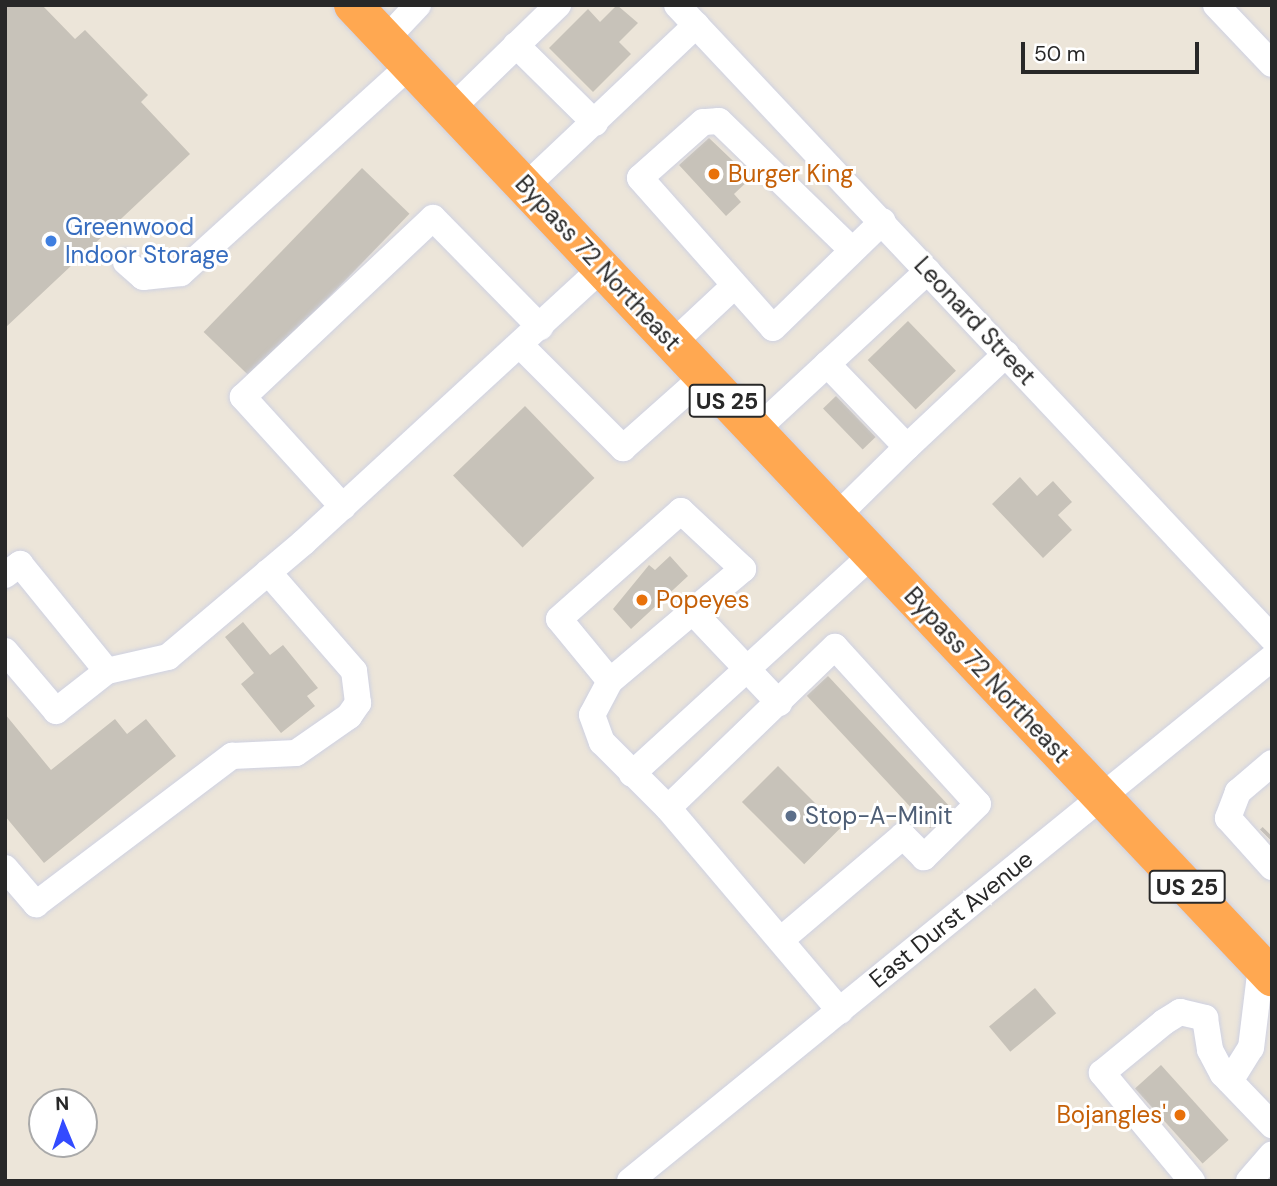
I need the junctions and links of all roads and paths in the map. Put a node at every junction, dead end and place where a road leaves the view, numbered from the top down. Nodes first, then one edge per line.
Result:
1 (353, 5) edge
2 (418, 5) edge
3 (558, 5) edge
4 (677, 5) edge
5 (1216, 5) edge
6 (696, 25) junction
7 (516, 45) junction
8 (398, 53) junction
9 (1272, 64) edge
10 (453, 108) junction
11 (594, 123) junction
12 (527, 185) junction
13 (883, 221) junction
14 (850, 249) junction
15 (126, 262) dead end
16 (601, 268) junction
17 (928, 271) junction
18 (733, 287) junction
19 (540, 327) junction
20 (673, 343) junction
21 (520, 345) junction
22 (1006, 354) junction
23 (827, 364) junction
24 (704, 376) junction
25 (756, 430) junction
26 (907, 447) junction
27 (343, 507) junction
28 (837, 516) junction
29 (873, 554) junction
30 (268, 572) junction
31 (5, 575) edge
32 (694, 613) junction
33 (1272, 638) edge
34 (5, 651) edge
35 (1272, 658) edge
36 (747, 667) junction
37 (107, 671) junction
38 (610, 681) junction
39 (779, 703) junction
40 (1272, 763) edge
41 (632, 774) junction
42 (1102, 796) junction
43 (668, 808) junction
44 (1266, 852) edge
45 (5, 868) edge
46 (781, 940) junction
47 (1268, 967) edge
48 (839, 1010) junction
49 (1272, 1051) edge
50 (1230, 1081) junction
51 (1272, 1125) edge
52 (1272, 1155) edge
53 (631, 1181) edge
54 (1192, 1181) edge
55 (1249, 1181) edge

1 - 8 highway, Bypass 72 Northeast / US 25
2 - 8 street
3 - 7 street
4 - 6 street, Leonard Street
5 - 9 street
6 - 11 street
6 - 13 street, Leonard Street
7 - 10 street
7 - 11 street
8 - 10 highway, Bypass 72 Northeast / US 25
8 - 15 street
10 - 12 highway, Bypass 72 Northeast / US 25
11 - 12 street
12 - 16 highway, Bypass 72 Northeast / US 25
13 - 14 street
13 - 17 street, Leonard Street
14 - 18 street
14 - 18 street
16 - 19 street
16 - 20 highway, Bypass 72 Northeast / US 25
17 - 22 street, Leonard Street
17 - 23 street
18 - 20 street
19 - 21 street
19 - 27 street
20 - 24 highway, Bypass 72 Northeast / US 25
21 - 24 street
21 - 27 street
22 - 26 street
22 - 33 street, Leonard Street
23 - 25 street
23 - 26 street
24 - 25 highway, Bypass 72 Northeast / US 25
25 - 28 highway, Bypass 72 Northeast / US 25
26 - 28 street
27 - 30 street
28 - 29 highway, Bypass 72 Northeast / US 25
29 - 36 street
29 - 42 highway, Bypass 72 Northeast / US 25
30 - 37 street
30 - 45 street
31 - 37 street
32 - 36 street
32 - 38 street
32 - 38 street
34 - 37 street
35 - 42 street, East Durst Avenue
36 - 39 street
36 - 41 street
38 - 41 street
39 - 43 street
39 - 46 street
40 - 44 street
41 - 43 street
42 - 47 highway, US 25
42 - 48 street, East Durst Avenue
43 - 46 street
46 - 48 street
47 - 50 street
48 - 53 street, East Durst Avenue
49 - 50 street
50 - 51 street
50 - 54 street
52 - 55 street

